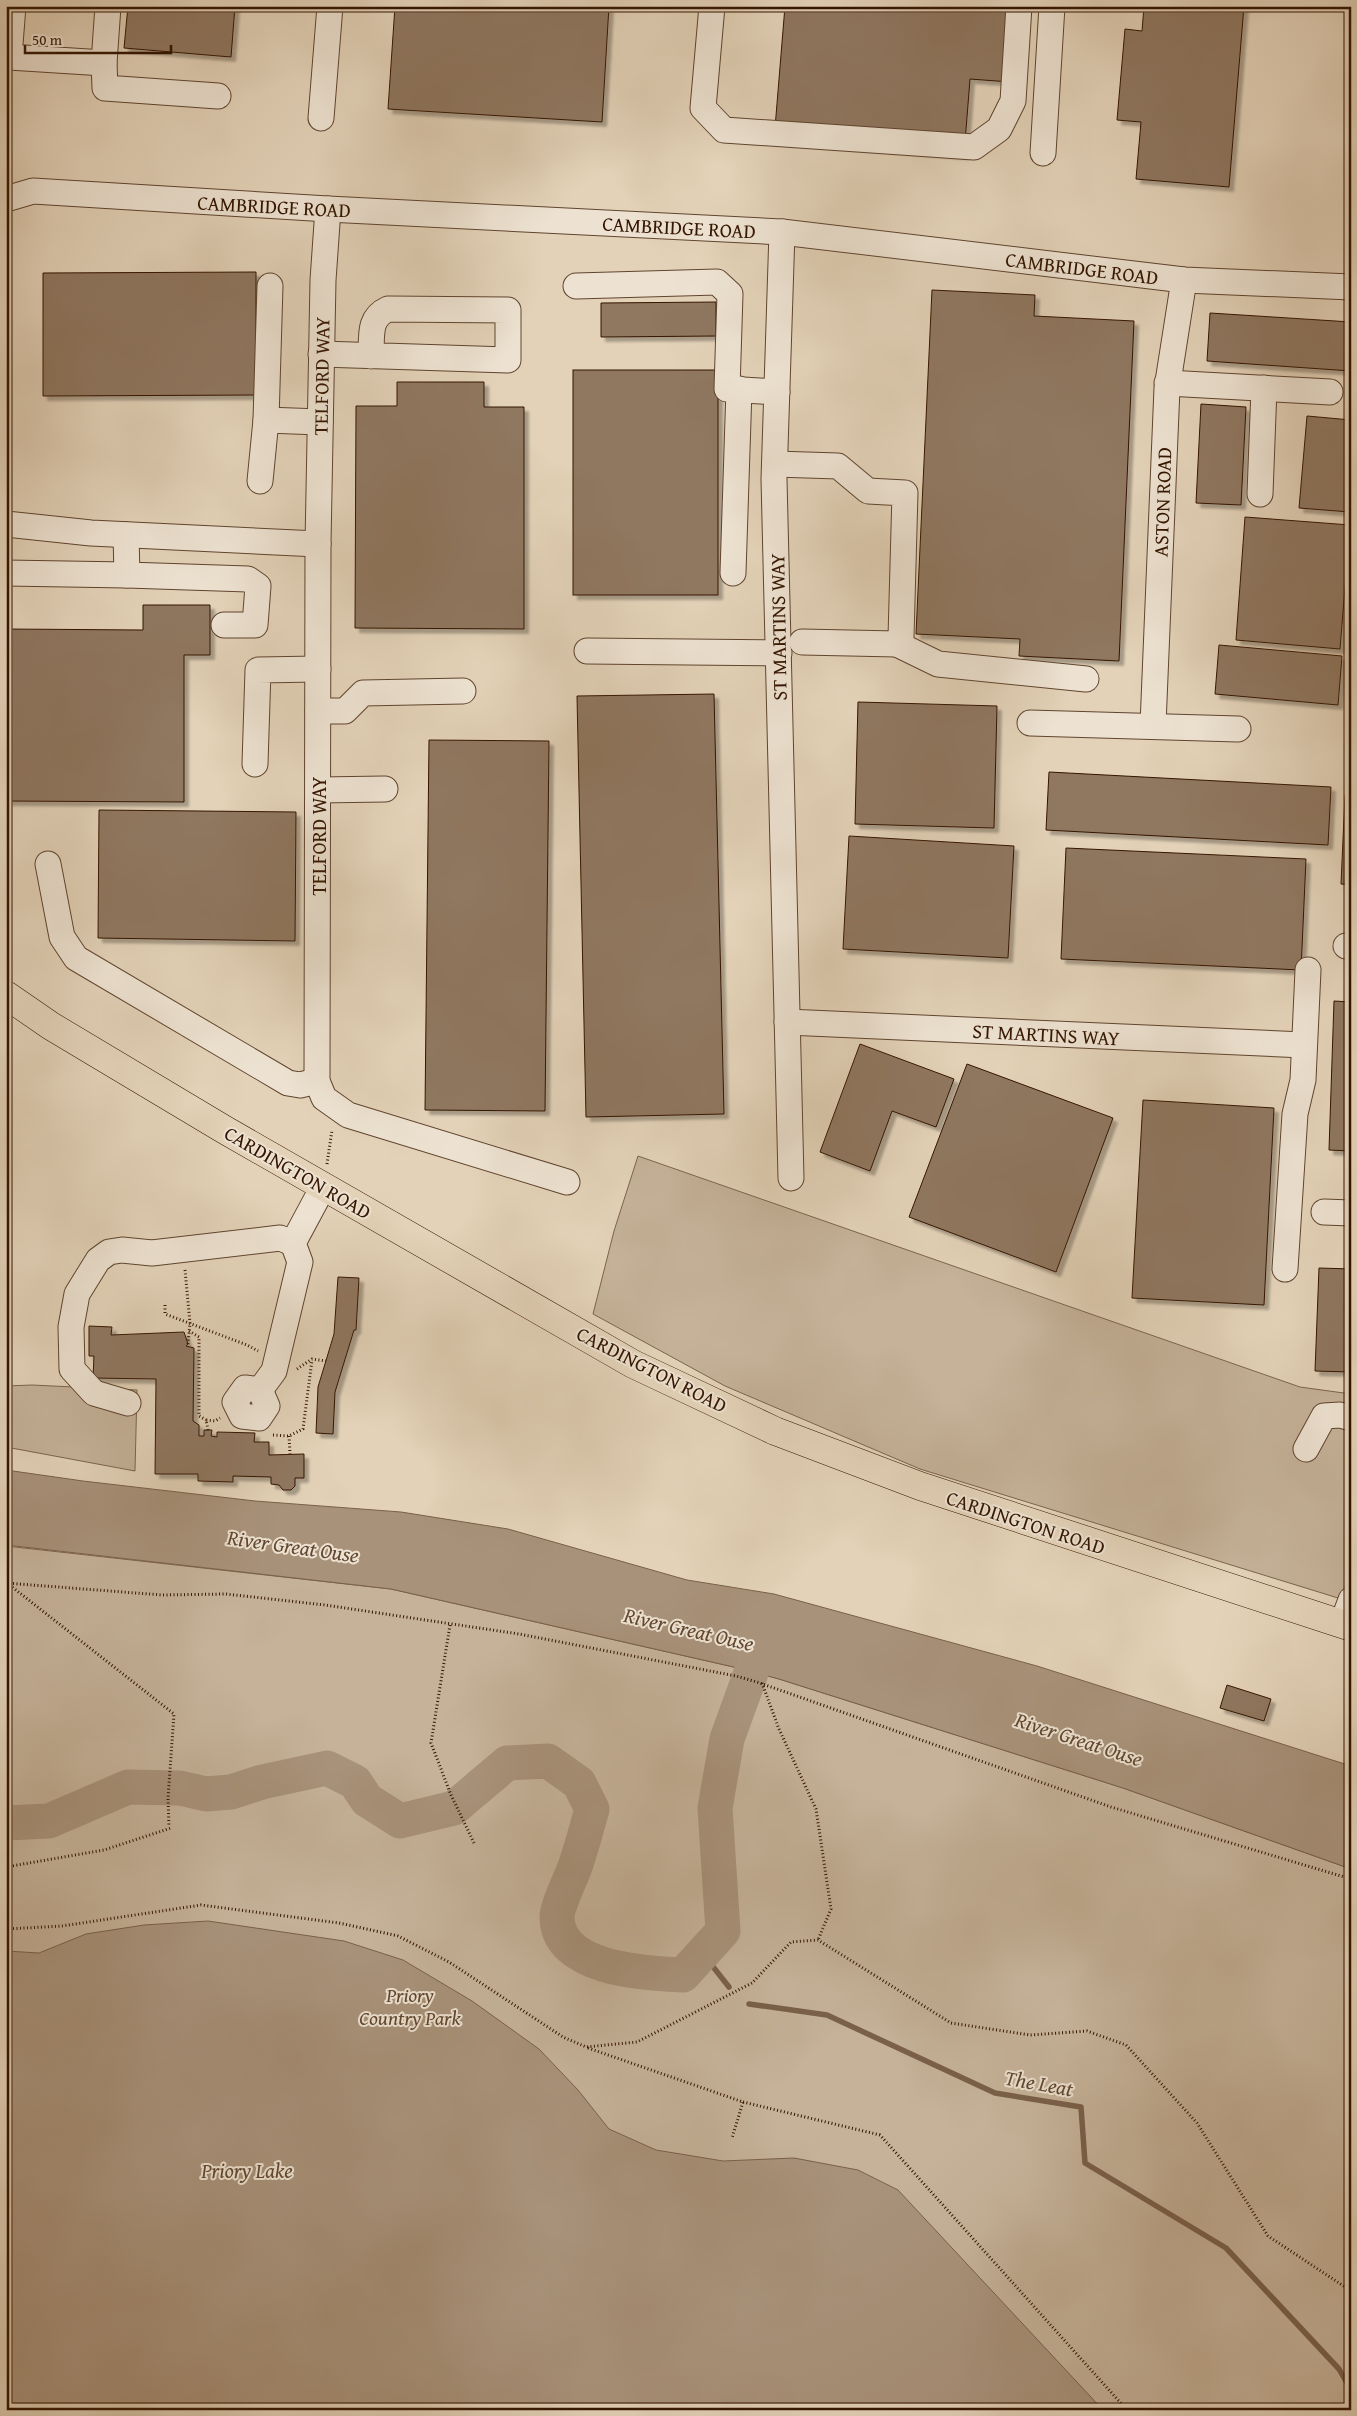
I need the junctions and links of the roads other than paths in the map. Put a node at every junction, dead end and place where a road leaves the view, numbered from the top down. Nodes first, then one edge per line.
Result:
1 (13, 6) edge
2 (108, 6) edge
3 (330, 6) edge
4 (712, 6) edge
5 (1018, 6) edge
6 (1052, 6) edge
7 (104, 63) junction
8 (218, 96) dead end
9 (321, 118) dead end
10 (1043, 154) dead end
11 (6, 179) edge
12 (33, 190) junction
13 (6, 199) edge
14 (328, 209) junction
15 (782, 232) junction
16 (1184, 280) junction
17 (270, 286) dead end
18 (576, 286) dead end
19 (1351, 287) edge
20 (321, 354) junction
21 (372, 356) junction
22 (1168, 383) junction
23 (1264, 388) junction
24 (739, 389) junction
25 (778, 392) junction
26 (1330, 392) dead end
27 (266, 420) junction
28 (320, 422) junction
29 (775, 464) junction
30 (260, 481) dead end
31 (1260, 494) dead end
32 (6, 524) edge
33 (126, 535) junction
34 (318, 544) junction
35 (6, 573) edge
36 (733, 573) dead end
37 (126, 575) junction
38 (224, 625) dead end
39 (802, 642) dead end
40 (897, 644) junction
41 (587, 651) dead end
42 (778, 653) junction
43 (318, 670) junction
44 (1086, 679) dead end
45 (463, 691) dead end
46 (318, 711) junction
47 (1030, 723) dead end
48 (1153, 725) junction
49 (1238, 729) dead end
50 (255, 764) dead end
51 (385, 789) dead end
52 (318, 790) junction
53 (48, 864) dead end
54 (1308, 970) dead end
55 (6, 995) edge
56 (788, 1022) junction
57 (1304, 1045) junction
58 (317, 1081) junction
59 (791, 1178) dead end
60 (567, 1182) dead end
61 (323, 1186) junction
62 (1324, 1212) dead end
63 (1351, 1213) edge
64 (293, 1243) junction
65 (1285, 1269) dead end
66 (264, 1386) road end
67 (128, 1403) dead end
68 (1351, 1418) edge
69 (1306, 1449) dead end
70 (1348, 1617) edge

1 - 7 street
2 - 7 street
3 - 9 street
4 - 5 street
6 - 10 street
7 - 8 street
11 - 12 street
12 - 13 street, CAMBRIDGE ROAD
12 - 14 street, CAMBRIDGE ROAD
14 - 15 street, CAMBRIDGE ROAD
14 - 20 street, TELFORD WAY
15 - 16 street, CAMBRIDGE ROAD
15 - 25 street, ST MARTINS WAY
16 - 19 street, CAMBRIDGE ROAD
16 - 22 street, ASTON ROAD
17 - 27 street
18 - 24 street
20 - 21 street
20 - 28 street, TELFORD WAY
21 - 21 street
22 - 23 street
22 - 48 street, ASTON ROAD
23 - 26 street
23 - 31 street
24 - 25 street
24 - 36 street
25 - 29 street, ST MARTINS WAY
27 - 28 street
27 - 30 street
28 - 34 street, TELFORD WAY
29 - 40 street
29 - 42 street, ST MARTINS WAY
32 - 33 street
33 - 34 street
33 - 37 street
34 - 43 street, TELFORD WAY
35 - 37 street
37 - 38 street
39 - 40 street
40 - 44 street
41 - 42 street
42 - 56 street, ST MARTINS WAY
43 - 46 street, TELFORD WAY
43 - 50 street
45 - 46 street
46 - 52 street, TELFORD WAY
47 - 48 street
48 - 49 street
51 - 52 street
52 - 58 street, TELFORD WAY
53 - 58 street
54 - 57 street
55 - 61 main road, CARDINGTON ROAD
56 - 57 street, ST MARTINS WAY
56 - 59 street, ST MARTINS WAY
57 - 65 street
58 - 60 street, TELFORD WAY
61 - 64 street
61 - 70 main road, CARDINGTON ROAD
62 - 63 street
64 - 66 street
64 - 67 street
68 - 69 street

